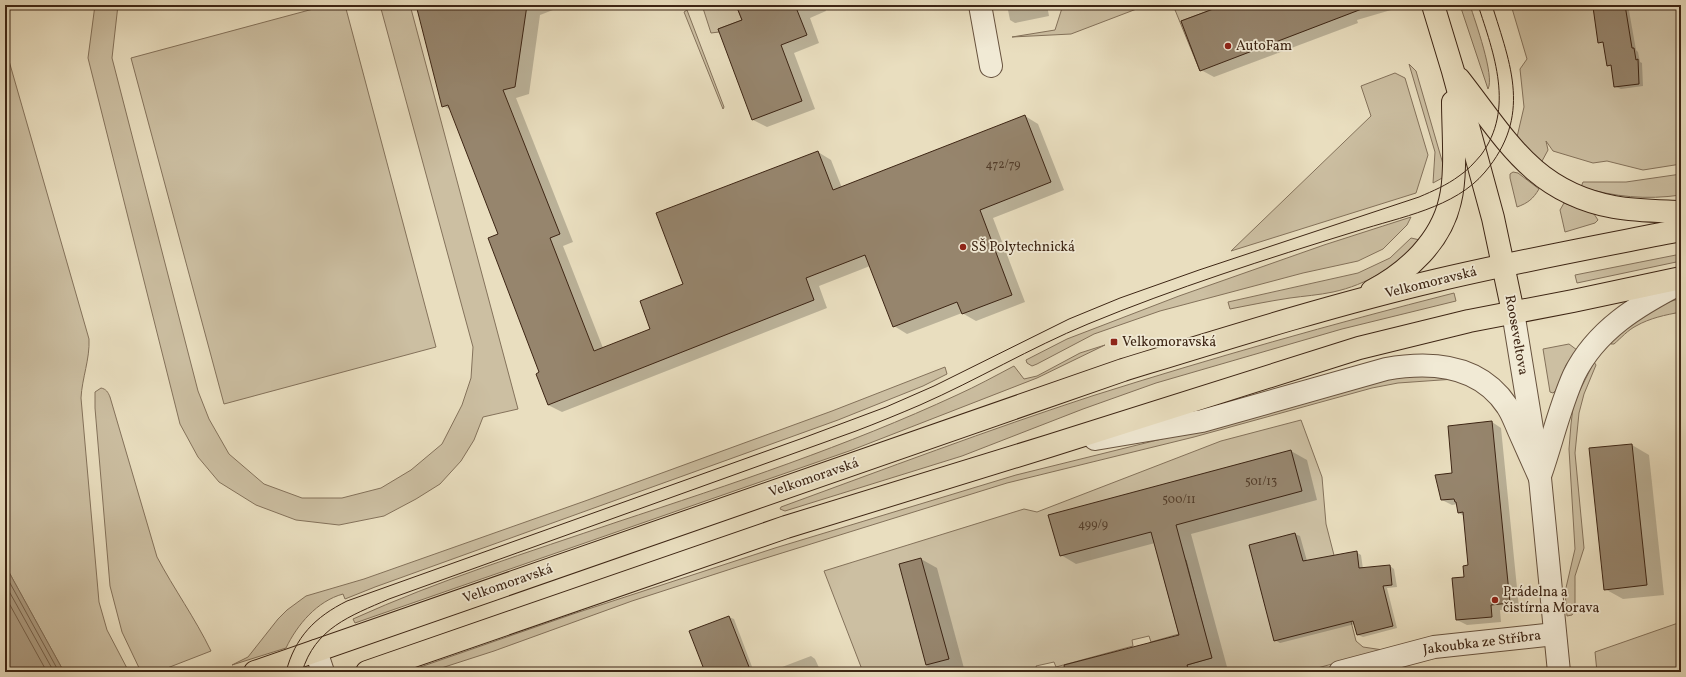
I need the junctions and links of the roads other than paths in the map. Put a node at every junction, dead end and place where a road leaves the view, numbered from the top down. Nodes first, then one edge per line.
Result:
1 (980, 5) edge
2 (1433, 5) edge
3 (991, 66) dead end
4 (1453, 71) junction
5 (1681, 212) edge
6 (1681, 230) edge
7 (1503, 265) junction
8 (1681, 278) edge
9 (1681, 283) edge
10 (1318, 312) junction
11 (1513, 312) junction
12 (1049, 446) junction
13 (1540, 478) junction
14 (1556, 634) junction
15 (316, 651) junction
16 (259, 671) edge
17 (323, 672) edge
18 (367, 672) edge
19 (1340, 672) edge
20 (1559, 672) edge

1 - 3 street
2 - 4 main road, Rooseveltova
4 - 5 main road
4 - 7 main road, Rooseveltova
4 - 10 main road
6 - 7 main road, Velkomoravská
7 - 10 main road, Velkomoravská
7 - 11 main road, Rooseveltova
8 - 11 main road
9 - 13 street
10 - 15 main road, Velkomoravská
11 - 12 main road
11 - 13 street, Rooseveltova
12 - 13 street
12 - 18 main road
13 - 14 street, Rooseveltova
14 - 19 street, Jakoubka ze Stříbra
14 - 20 street, Rooseveltova
15 - 16 main road, Velkomoravská
15 - 17 street

